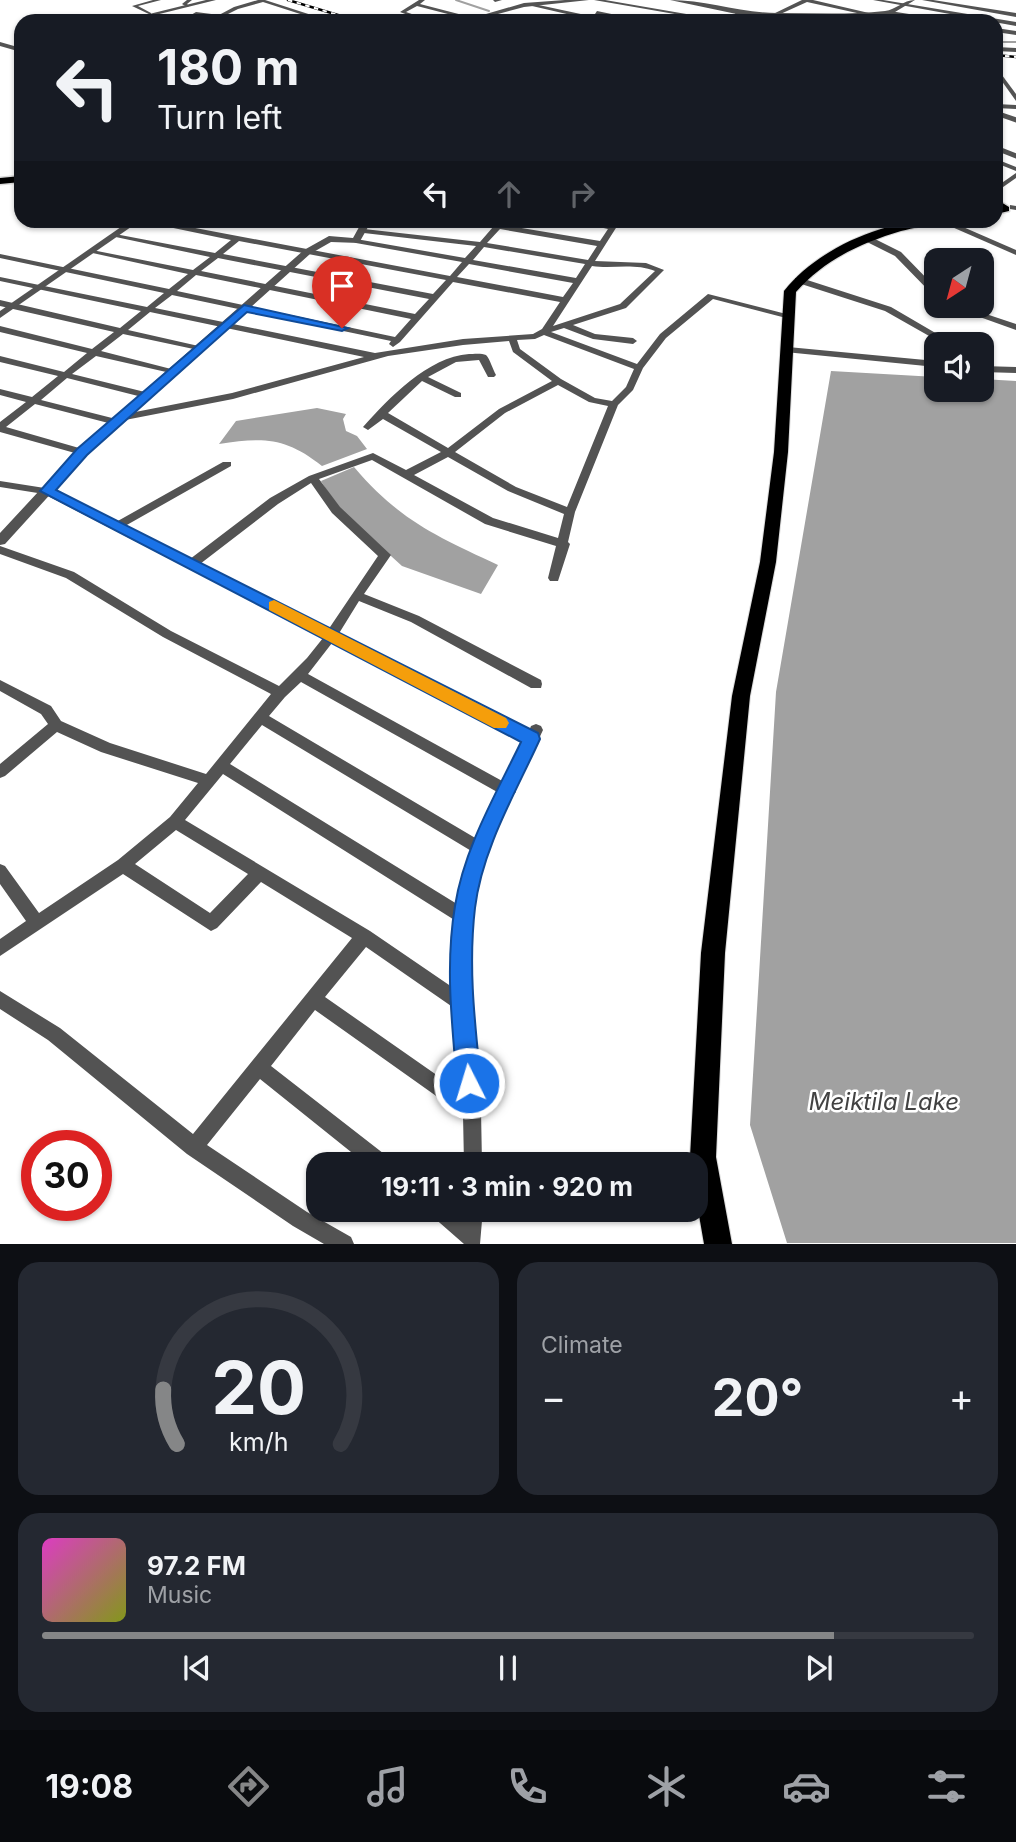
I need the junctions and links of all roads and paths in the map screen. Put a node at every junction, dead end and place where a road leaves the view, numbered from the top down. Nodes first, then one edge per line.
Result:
1 (159, 0) edge
2 (213, 0) edge
3 (425, 0) edge
4 (495, 0) edge
5 (586, 0) edge
6 (596, 0) edge
7 (652, 0) edge
8 (673, 0) edge
9 (806, 0) edge
10 (828, 0) edge
11 (875, 0) edge
12 (912, 0) edge
13 (924, 0) edge
14 (261, 1) edge
15 (942, 1) edge
16 (549, 2) edge
17 (693, 2) edge
18 (188, 3) edge
19 (416, 4) junction
20 (524, 5) junction
21 (534, 5) junction
22 (854, 5) dead end
23 (902, 6) junction
24 (636, 8) junction
25 (977, 9) junction
26 (657, 10) junction
27 (738, 12) joint
28 (681, 13) junction
29 (866, 13) junction
30 (890, 13) junction
31 (149, 14) joint
32 (225, 14) edge
33 (302, 14) edge
34 (408, 14) edge
35 (450, 14) edge
36 (490, 14) edge
37 (573, 14) edge
38 (595, 14) edge
39 (627, 14) edge
40 (652, 14) edge
41 (686, 14) edge
42 (762, 14) edge
43 (776, 14) edge
44 (820, 14) edge
45 (897, 14) edge
46 (941, 14) edge
47 (972, 14) edge
48 (1016, 15) edge
49 (1003, 79) edge
50 (1016, 99) edge
51 (126, 228) edge
52 (179, 228) edge
53 (365, 228) edge
54 (379, 228) edge
55 (496, 228) edge
56 (525, 228) edge
57 (613, 228) edge
58 (906, 228) edge
59 (958, 228) edge
60 (115, 236) junction
61 (237, 239) junction
62 (869, 239) junction
63 (356, 241) junction
64 (482, 244) junction
65 (602, 244) junction
66 (307, 252) junction
67 (92, 253) junction
68 (1016, 253) edge
69 (0, 256) edge
70 (217, 256) junction
71 (466, 259) junction
72 (591, 263) junction
73 (287, 269) junction
74 (66, 270) junction
75 (197, 273) junction
76 (0, 279) edge
77 (449, 279) junction
78 (798, 280) junction
79 (578, 281) junction
80 (924, 281) edge
81 (268, 287) junction
82 (38, 288) junction
83 (172, 293) junction
84 (433, 297) junction
85 (565, 300) junction
86 (0, 303) edge
87 (13, 306) junction
88 (244, 308) junction
89 (148, 311) junction
90 (0, 315) edge
91 (790, 316) junction
92 (416, 317) junction
93 (989, 318) edge
94 (565, 325) junction
95 (222, 327) junction
96 (1016, 327) edge
97 (0, 330) edge
98 (545, 331) junction
99 (122, 332) junction
100 (929, 332) edge
101 (512, 338) junction
102 (397, 340) junction
103 (633, 341) dead end
104 (200, 349) junction
105 (788, 350) junction
106 (94, 353) junction
107 (387, 353) junction
108 (375, 356) junction
109 (0, 359) edge
110 (924, 363) edge
111 (639, 368) junction
112 (994, 369) edge
113 (1016, 370) edge
114 (172, 372) junction
115 (491, 375) dead end
116 (64, 376) junction
117 (421, 377) junction
118 (558, 381) junction
119 (0, 392) edge
120 (146, 395) junction
121 (458, 395) dead end
122 (34, 401) junction
123 (614, 404) junction
124 (382, 414) junction
125 (118, 420) junction
126 (368, 427) dead end
127 (0, 428) edge
128 (82, 452) junction
129 (449, 452) junction
130 (227, 464) dead end
131 (405, 475) junction
132 (313, 478) junction
133 (0, 484) edge
134 (47, 491) junction
135 (570, 512) junction
136 (116, 527) junction
137 (0, 541) edge
138 (564, 544) junction
139 (0, 550) edge
140 (192, 564) junction
141 (554, 578) dead end
142 (358, 596) junction
143 (331, 638) junction
144 (301, 676) junction
145 (536, 684) dead end
146 (0, 685) edge
147 (280, 693) junction
148 (261, 718) junction
149 (56, 725) junction
150 (222, 766) junction
151 (0, 772) edge
152 (209, 782) junction
153 (509, 792) junction
154 (174, 822) junction
155 (481, 849) junction
156 (123, 865) junction
157 (0, 871) edge
158 (259, 873) junction
159 (464, 917) junction
160 (36, 922) junction
161 (364, 936) junction
162 (0, 948) edge
163 (0, 999) edge
164 (313, 999) junction
165 (461, 1003) junction
166 (258, 1067) junction
167 (472, 1110) junction
168 (194, 1147) junction
169 (366, 1152) edge
170 (473, 1152) edge
171 (453, 1222) edge
172 (473, 1222) edge
173 (472, 1240) edge
174 (344, 1244) edge
175 (718, 1244) edge

1 - 31 street
2 - 18 street
3 - 19 street
4 - 20 street
5 - 16 street
6 - 24 street
7 - 24 street
8 - 17 street
9 - 29 street
9 - 43 street
10 - 22 street
11 - 23 street
12 - 23 street
13 - 15 street
14 - 32 street
14 - 33 street
15 - 25 street
16 - 21 street
16 - 38 street
17 - 27 street
17 - 28 street
18 - 31 street
19 - 34 street
19 - 35 street
20 - 21 street
20 - 36 street
21 - 37 street
23 - 30 street
23 - 46 street
24 - 26 street
24 - 39 street
25 - 47 street
25 - 48 street
26 - 28 street
26 - 40 street
27 - 42 street
28 - 41 street
29 - 30 street
29 - 44 street
30 - 45 street
49 - 50 street
51 - 60 street
52 - 61 street
53 - 63 street
54 - 64 street
55 - 64 street
56 - 65 street
57 - 65 street
58 - 62 main road
59 - 68 street
60 - 67 street
60 - 70 street
61 - 66 street
61 - 70 street
62 - 78 main road
62 - 80 street
63 - 66 street
63 - 71 street
64 - 71 street
64 - 72 street
65 - 72 street
66 - 73 street
66 - 77 street
67 - 74 street
67 - 75 street
69 - 74 street
70 - 73 street
70 - 75 street
71 - 77 street
71 - 79 street
72 - 79 street
72 - 94 street
73 - 81 street
73 - 84 street
74 - 82 street
74 - 83 street
75 - 81 street
75 - 83 street
76 - 82 street
77 - 84 street
77 - 85 street
78 - 91 main road
78 - 100 street
79 - 85 street
81 - 88 street
81 - 92 street
82 - 87 street
82 - 89 street
83 - 88 street
83 - 89 street
84 - 92 street
85 - 98 street
86 - 87 street
87 - 90 street
87 - 99 street
88 - 95 street
88 - 102 street
89 - 95 street
89 - 99 street
91 - 105 main road
91 - 111 street
92 - 102 street
93 - 96 street
94 - 98 street
94 - 103 street
95 - 104 street
95 - 108 street
97 - 106 street
98 - 101 street
98 - 111 street
99 - 104 street
99 - 106 street
101 - 107 street
101 - 118 street
102 - 107 street
104 - 114 street
105 - 110 street
105 - 175 main road
106 - 114 street
106 - 116 street
107 - 108 street
108 - 125 street
109 - 116 street
111 - 123 street
112 - 113 street
114 - 120 street
115 - 117 street
116 - 120 street
116 - 122 street
117 - 121 street
117 - 124 street
118 - 123 street
118 - 129 street
119 - 122 street
120 - 125 street
122 - 125 street
122 - 127 street
123 - 135 street
124 - 126 street
124 - 129 street
125 - 128 street
127 - 128 street
128 - 134 street
129 - 131 street
129 - 135 street
130 - 136 street
131 - 132 street
131 - 138 street
132 - 140 street
132 - 142 street
133 - 134 street
134 - 136 street
134 - 137 street
135 - 138 street
136 - 140 street
138 - 141 street
139 - 147 street
140 - 143 street
142 - 143 street
142 - 145 street
143 - 144 street
143 - 153 street
144 - 147 street
144 - 153 street
146 - 149 street
147 - 148 street
148 - 150 street
148 - 155 street
149 - 151 street
149 - 152 street
150 - 152 street
150 - 159 street
152 - 154 street
153 - 155 street
154 - 156 street
154 - 158 street
155 - 159 street
156 - 158 street
156 - 160 street
157 - 160 street
158 - 161 street
159 - 165 street
160 - 162 street
161 - 164 street
161 - 165 street
163 - 168 street
164 - 166 street
164 - 167 street
165 - 167 street
166 - 168 street
166 - 169 street
167 - 170 street
168 - 174 street
171 - 173 street
172 - 173 street

